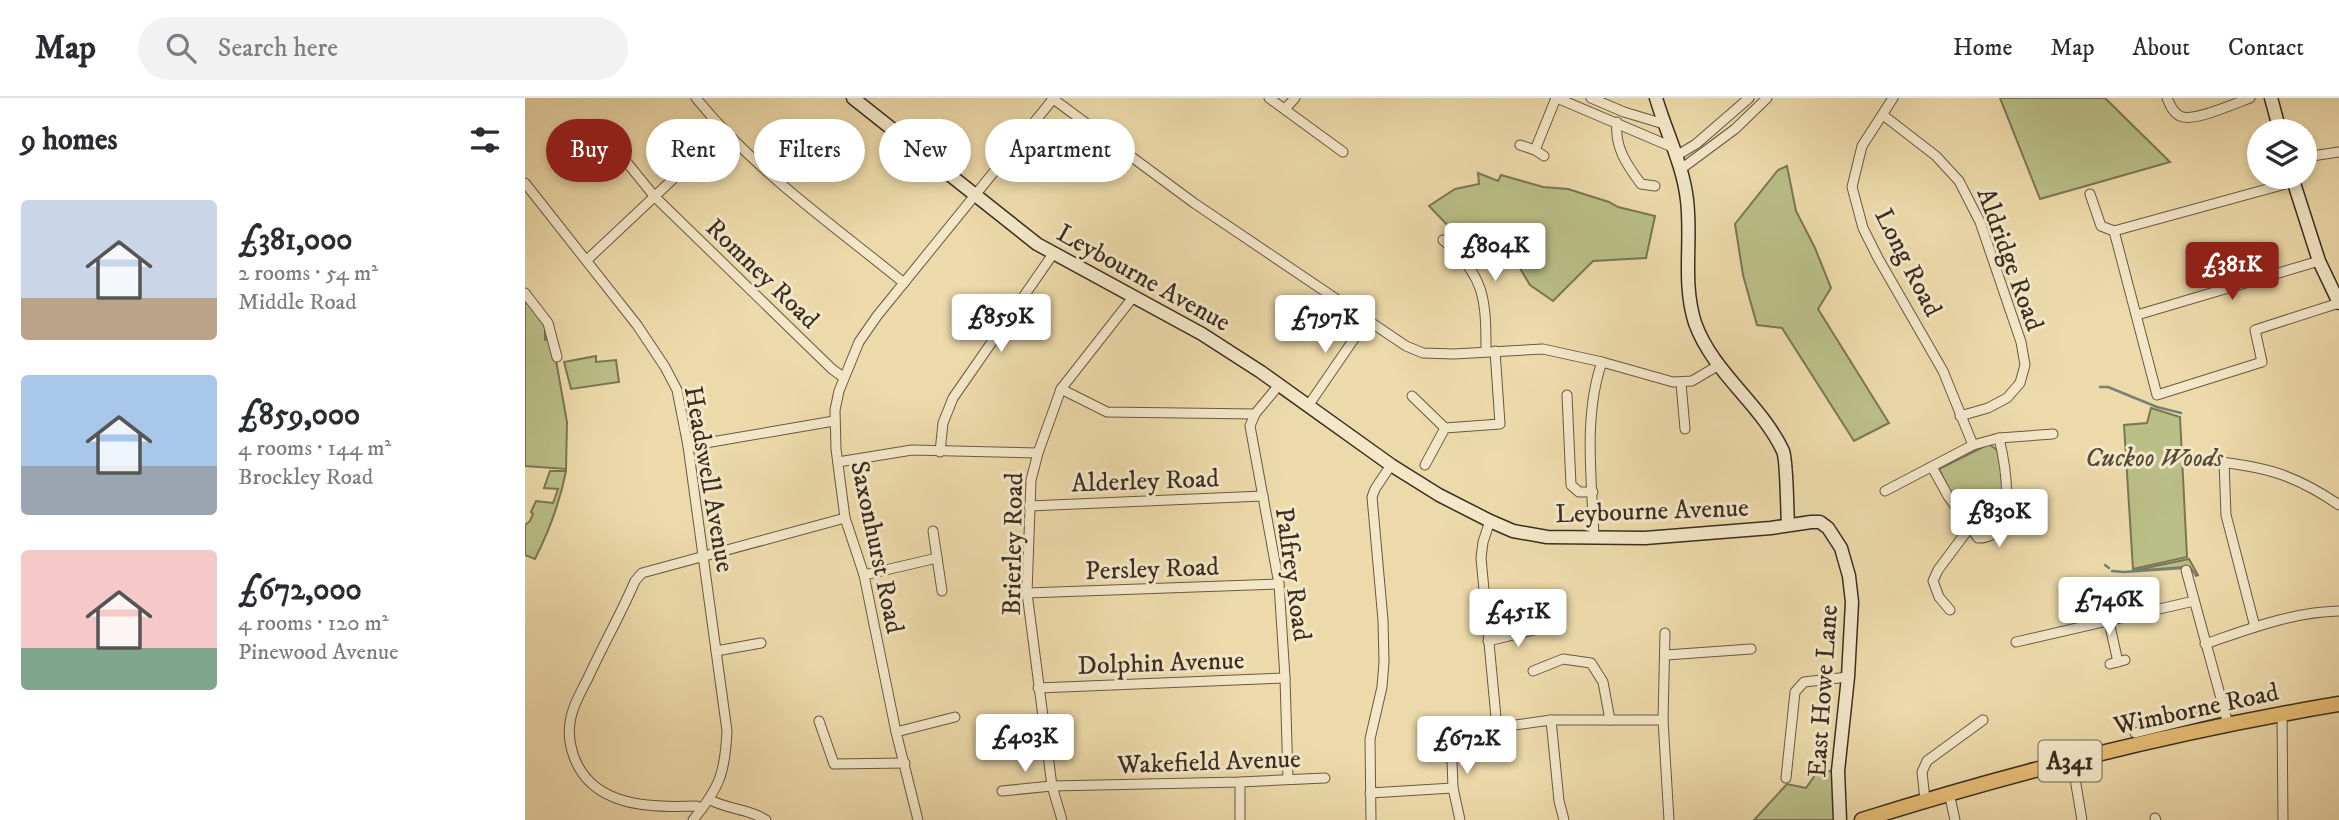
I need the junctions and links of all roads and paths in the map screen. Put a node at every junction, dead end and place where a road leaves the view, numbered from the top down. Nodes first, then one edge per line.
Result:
1 (696, 98) edge
2 (853, 98) edge
3 (1269, 98) edge
4 (1295, 98) edge
5 (1556, 98) edge
6 (1591, 98) edge
7 (1657, 98) edge
8 (1749, 98) edge
9 (1767, 98) edge
10 (1893, 98) edge
11 (2167, 98) edge
12 (2250, 98) edge
13 (2271, 98) edge
14 (1053, 99) edge
15 (1285, 108) junction
16 (1883, 115) junction
17 (713, 119) edge
18 (2277, 119) edge
19 (1616, 122) junction
20 (1664, 124) junction
21 (1520, 145) dead end
22 (740, 148) edge
23 (1535, 150) junction
24 (1343, 152) dead end
25 (1674, 152) junction
26 (2339, 152) edge
27 (2317, 155) edge
28 (1544, 156) dead end
29 (632, 168) edge
30 (1681, 169) junction
31 (671, 182) edge
32 (525, 183) edge
33 (1655, 186) dead end
34 (2257, 189) edge
35 (2295, 189) edge
36 (2090, 194) dead end
37 (975, 195) junction
38 (655, 197) junction
39 (2114, 230) junction
40 (1443, 240) dead end
41 (1053, 254) junction
42 (587, 260) junction
43 (2319, 261) junction
44 (904, 282) junction
45 (525, 293) edge
46 (1134, 296) junction
47 (2339, 303) edge
48 (2137, 315) junction
49 (1367, 320) junction
50 (1490, 351) junction
51 (557, 357) dead end
52 (1602, 362) junction
53 (1719, 365) junction
54 (843, 377) junction
55 (1681, 383) junction
56 (1279, 384) junction
57 (1061, 389) junction
58 (1567, 395) dead end
59 (1412, 396) dead end
60 (1308, 406) junction
61 (1255, 414) junction
62 (1960, 416) junction
63 (834, 421) junction
64 (1445, 428) junction
65 (1685, 429) dead end
66 (2053, 434) dead end
67 (1999, 438) junction
68 (1973, 445) junction
69 (688, 446) junction
70 (940, 452) junction
71 (1038, 453) junction
72 (2199, 460) dead end
73 (838, 462) junction
74 (2224, 462) junction
75 (1391, 465) junction
76 (1425, 465) dead end
77 (1932, 467) junction
78 (1885, 491) dead end
79 (1593, 492) junction
80 (1263, 496) junction
81 (2339, 505) edge
82 (1029, 506) junction
83 (845, 518) junction
84 (1490, 522) junction
85 (1788, 525) junction
86 (1970, 527) junction
87 (933, 531) dead end
88 (1594, 538) junction
89 (702, 556) junction
90 (937, 558) junction
91 (2186, 570) dead end
92 (864, 575) junction
93 (1279, 583) junction
94 (942, 591) dead end
95 (1027, 593) junction
96 (2193, 601) junction
97 (1950, 610) dead end
98 (2339, 611) edge
99 (2109, 622) junction
100 (2255, 627) junction
101 (1542, 628) dead end
102 (1665, 633) dead end
103 (1487, 641) junction
104 (2016, 642) dead end
105 (761, 643) dead end
106 (2205, 644) junction
107 (1744, 647) dead end
108 (1663, 648) junction
109 (716, 651) junction
110 (2118, 662) dead end
111 (1533, 671) dead end
112 (1848, 677) junction
113 (1285, 678) junction
114 (1038, 688) junction
115 (2339, 704) edge
116 (2282, 714) junction
117 (955, 717) dead end
118 (2227, 718) junction
119 (1551, 720) junction
120 (1610, 720) junction
121 (1663, 720) junction
122 (1983, 720) dead end
123 (820, 721) dead end
124 (1497, 729) junction
125 (896, 732) junction
126 (2135, 733) dead end
127 (2072, 761) junction
128 (905, 764) junction
129 (1325, 778) dead end
130 (1786, 778) dead end
131 (1288, 779) junction
132 (1240, 782) junction
133 (1052, 786) junction
134 (1453, 789) junction
135 (1002, 792) dead end
136 (1370, 793) junction
137 (1949, 793) junction
138 (709, 799) junction
139 (1925, 800) junction
140 (702, 808) junction
141 (693, 820) edge
142 (766, 820) edge
143 (918, 820) edge
144 (1062, 820) edge
145 (1240, 820) edge
146 (1371, 820) edge
147 (1460, 820) edge
148 (1564, 820) edge
149 (1669, 820) edge
150 (1840, 820) edge
151 (1862, 820) edge
152 (1955, 820) edge
153 (2082, 820) edge
154 (2283, 820) edge

1 - 17 street
2 - 37 street, Leybourne Avenue
3 - 15 street
4 - 15 street
5 - 19 street
5 - 23 street
6 - 20 street
7 - 20 street
8 - 25 street
9 - 30 street
10 - 16 street, Long Road
11 - 12 street
13 - 18 street
14 - 37 street, Saxonhurst Road
14 - 49 street
15 - 24 street
16 - 62 street, Long Road
16 - 62 street, Aldridge Road
19 - 25 street
19 - 33 street
20 - 25 street
21 - 23 street
22 - 44 street
23 - 28 street
25 - 30 street
26 - 27 street
29 - 38 street, Romney Road
30 - 53 street
31 - 38 street
32 - 42 street, Headswell Avenue
34 - 39 street
35 - 43 street
36 - 39 street
37 - 41 street, Leybourne Avenue
37 - 44 street, Saxonhurst Road
38 - 42 street
38 - 54 street, Romney Road
39 - 48 street
40 - 50 street
41 - 46 street, Leybourne Avenue
41 - 70 street
42 - 69 street, Headswell Avenue
43 - 47 street
43 - 48 street
44 - 54 street, Saxonhurst Road
45 - 51 street
46 - 56 street, Leybourne Avenue
46 - 57 street, Brierley Road
47 - 48 street
49 - 50 street
49 - 60 street
50 - 52 street
50 - 64 street
52 - 55 street
52 - 79 street
53 - 55 street
53 - 85 street
54 - 63 street, Saxonhurst Road
55 - 65 street
56 - 60 street, Leybourne Avenue
56 - 61 street
57 - 61 street
57 - 71 street, Brierley Road
58 - 79 street
59 - 64 street
60 - 75 street, Leybourne Avenue
61 - 80 street, Palfrey Road
62 - 68 street, Long Road
63 - 69 street
63 - 73 street, Saxonhurst Road
64 - 76 street
66 - 67 street
67 - 68 street
67 - 86 street
68 - 77 street
69 - 89 street, Headswell Avenue
70 - 71 street
70 - 73 street
71 - 82 street, Brierley Road
72 - 74 street
73 - 83 street, Saxonhurst Road
74 - 81 street
74 - 100 street
75 - 84 street, Leybourne Avenue
75 - 136 street
77 - 78 street
77 - 86 street
79 - 88 street
80 - 82 street, Alderley Road
80 - 93 street, Palfrey Road
82 - 95 street, Brierley Road
83 - 89 street
83 - 92 street, Saxonhurst Road
84 - 88 street, Leybourne Avenue
84 - 103 street
85 - 88 street, Leybourne Avenue
85 - 112 street, East Howe Lane
86 - 97 street
87 - 90 street
89 - 109 street, Headswell Avenue
89 - 140 street
90 - 92 street
90 - 94 street
91 - 96 street
92 - 125 street, Saxonhurst Road
93 - 95 street, Persley Road
93 - 113 street, Palfrey Road
95 - 114 street, Brierley Road
96 - 99 street
96 - 106 street
98 - 100 street
99 - 104 street
99 - 110 street
100 - 106 street
101 - 103 street
102 - 108 street
103 - 124 street
105 - 109 street
106 - 118 street
107 - 108 street
108 - 121 street
109 - 138 street, Headswell Avenue
111 - 120 street
112 - 130 street
112 - 150 street, East Howe Lane
113 - 114 street, Dolphin Avenue
113 - 131 street, Palfrey Road
114 - 133 street, Brierley Road
115 - 116 main road, Wimborne Road / A341
116 - 118 main road, Wimborne Road / A341
116 - 154 street
117 - 125 street
118 - 126 street, Wimborne Road
118 - 127 main road, Wimborne Road / A341
119 - 120 street
119 - 124 street
119 - 148 street
120 - 121 street
121 - 149 street
122 - 139 street
123 - 128 street
124 - 134 street
125 - 128 street, Saxonhurst Road
127 - 137 main road, Wimborne Road / A341
127 - 153 street
128 - 143 street, Saxonhurst Road
129 - 131 street, Wakefield Avenue
131 - 132 street, Wakefield Avenue
132 - 133 street, Wakefield Avenue
132 - 145 street
133 - 135 street, Wakefield Avenue
133 - 144 street, Brierley Road
134 - 136 street
134 - 147 street
136 - 146 street
137 - 139 main road, Wimborne Road / A341
137 - 152 street
138 - 140 street, Headswell Avenue
138 - 142 street
139 - 151 main road, Wimborne Road / A341
140 - 141 street, Headswell Avenue

